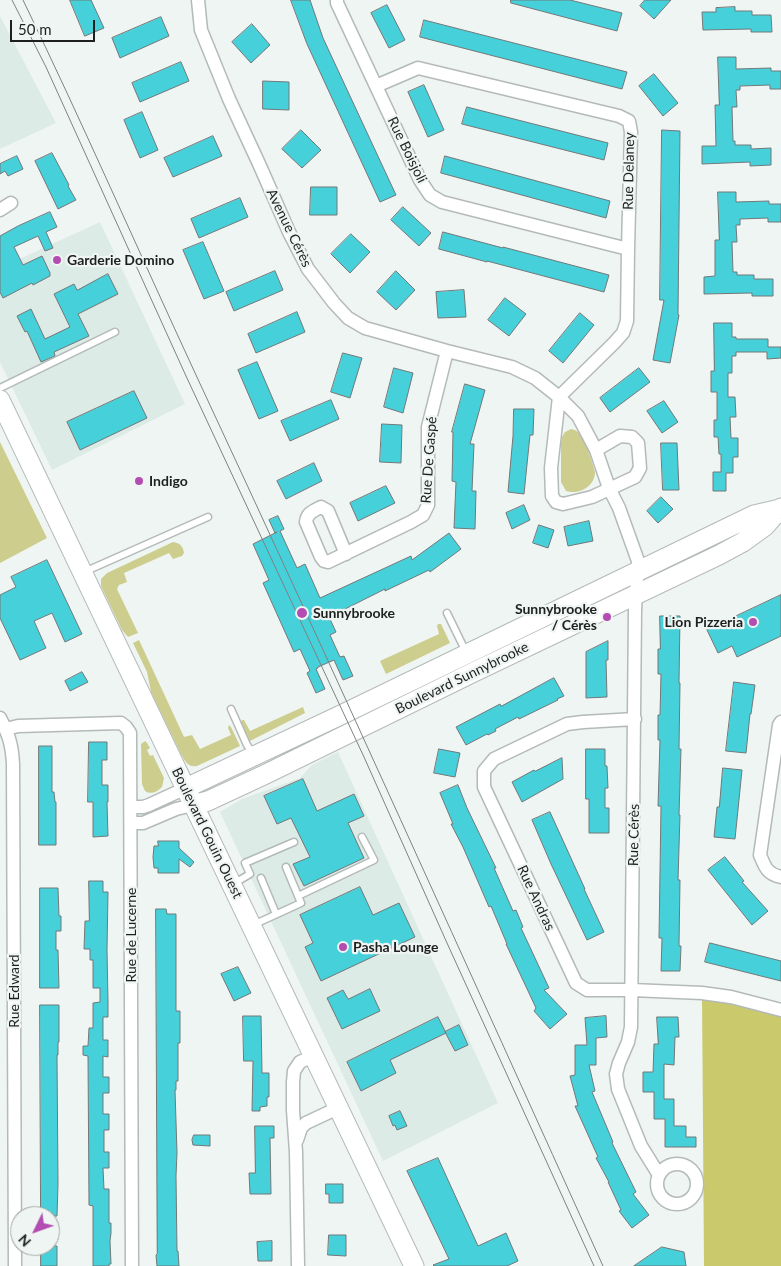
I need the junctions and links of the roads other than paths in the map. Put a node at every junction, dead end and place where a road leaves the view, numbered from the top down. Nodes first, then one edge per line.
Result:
1 (198, 0) edge
2 (337, 0) edge
3 (376, 86) junction
4 (628, 249) junction
5 (114, 332) dead end
6 (447, 351) junction
7 (0, 388) edge
8 (559, 397) junction
9 (0, 400) edge
10 (596, 450) junction
11 (609, 488) junction
12 (781, 509) edge
13 (208, 517) dead end
14 (346, 554) dead end
15 (638, 572) junction
16 (82, 573) junction
17 (637, 594) junction
18 (447, 613) dead end
19 (467, 654) junction
20 (476, 671) junction
21 (232, 708) dead end
22 (635, 719) junction
23 (781, 722) edge
24 (3, 724) edge
25 (254, 756) junction
26 (189, 797) junction
27 (131, 807) junction
28 (131, 823) junction
29 (362, 837) dead end
30 (294, 842) dead end
31 (286, 867) dead end
32 (781, 877) edge
33 (260, 878) dead end
34 (231, 884) junction
35 (298, 896) junction
36 (276, 914) junction
37 (252, 926) junction
38 (632, 990) junction
39 (781, 1010) edge
40 (313, 1056) junction
41 (338, 1108) junction
42 (296, 1152) junction
43 (659, 1175) dead end
44 (16, 1266) edge
45 (132, 1266) edge
46 (298, 1266) edge
47 (414, 1266) edge

1 - 6 street, Avenue Cérès
2 - 3 street, Rue Boisjoli
3 - 4 street, Rue Boisjoli
3 - 4 street, Rue Delaney
4 - 8 street, Rue Delaney
5 - 7 lane
6 - 8 street, Avenue Cérès
6 - 14 street, Rue De Gaspé
8 - 10 street, Rue Cérès
8 - 11 street
9 - 16 street, Boulevard Gouin Ouest
10 - 11 street, Rue Cérès
10 - 11 street
11 - 15 street, Rue Cérès
12 - 15 street, Boulevard Sunnybrooke
12 - 17 street, Boulevard Sunnybrooke
13 - 16 lane
15 - 17 street, Rue Cérès
15 - 19 street, Boulevard Sunnybrooke
16 - 26 street, Boulevard Gouin Ouest
17 - 20 street, Boulevard Sunnybrooke
17 - 22 street, Rue Cérès
18 - 19 lane
19 - 20 lane
19 - 25 street, Boulevard Sunnybrooke
20 - 26 street, Boulevard Sunnybrooke
21 - 25 lane
22 - 38 street, Rue Cérès
22 - 38 street, Rue Andras
23 - 32 street
24 - 27 street, Rue de Lucerne
24 - 44 street, Rue Edward
25 - 26 street, Boulevard Sunnybrooke
26 - 27 street, Boulevard Sunnybrooke
26 - 28 street, Boulevard Sunnybrooke
26 - 34 street, Boulevard Gouin Ouest
27 - 28 street, Rue de Lucerne
28 - 45 street, Rue de Lucerne
29 - 35 lane
30 - 34 lane
31 - 35 lane
33 - 36 lane
34 - 37 street, Boulevard Gouin Ouest
35 - 36 lane
36 - 37 lane
37 - 40 street, Boulevard Gouin Ouest
38 - 39 street, Rue Andras
38 - 43 street, Rue Cérès
40 - 41 street, Boulevard Gouin Ouest
40 - 42 street
41 - 42 street
41 - 47 street, Boulevard Gouin Ouest
42 - 46 street

